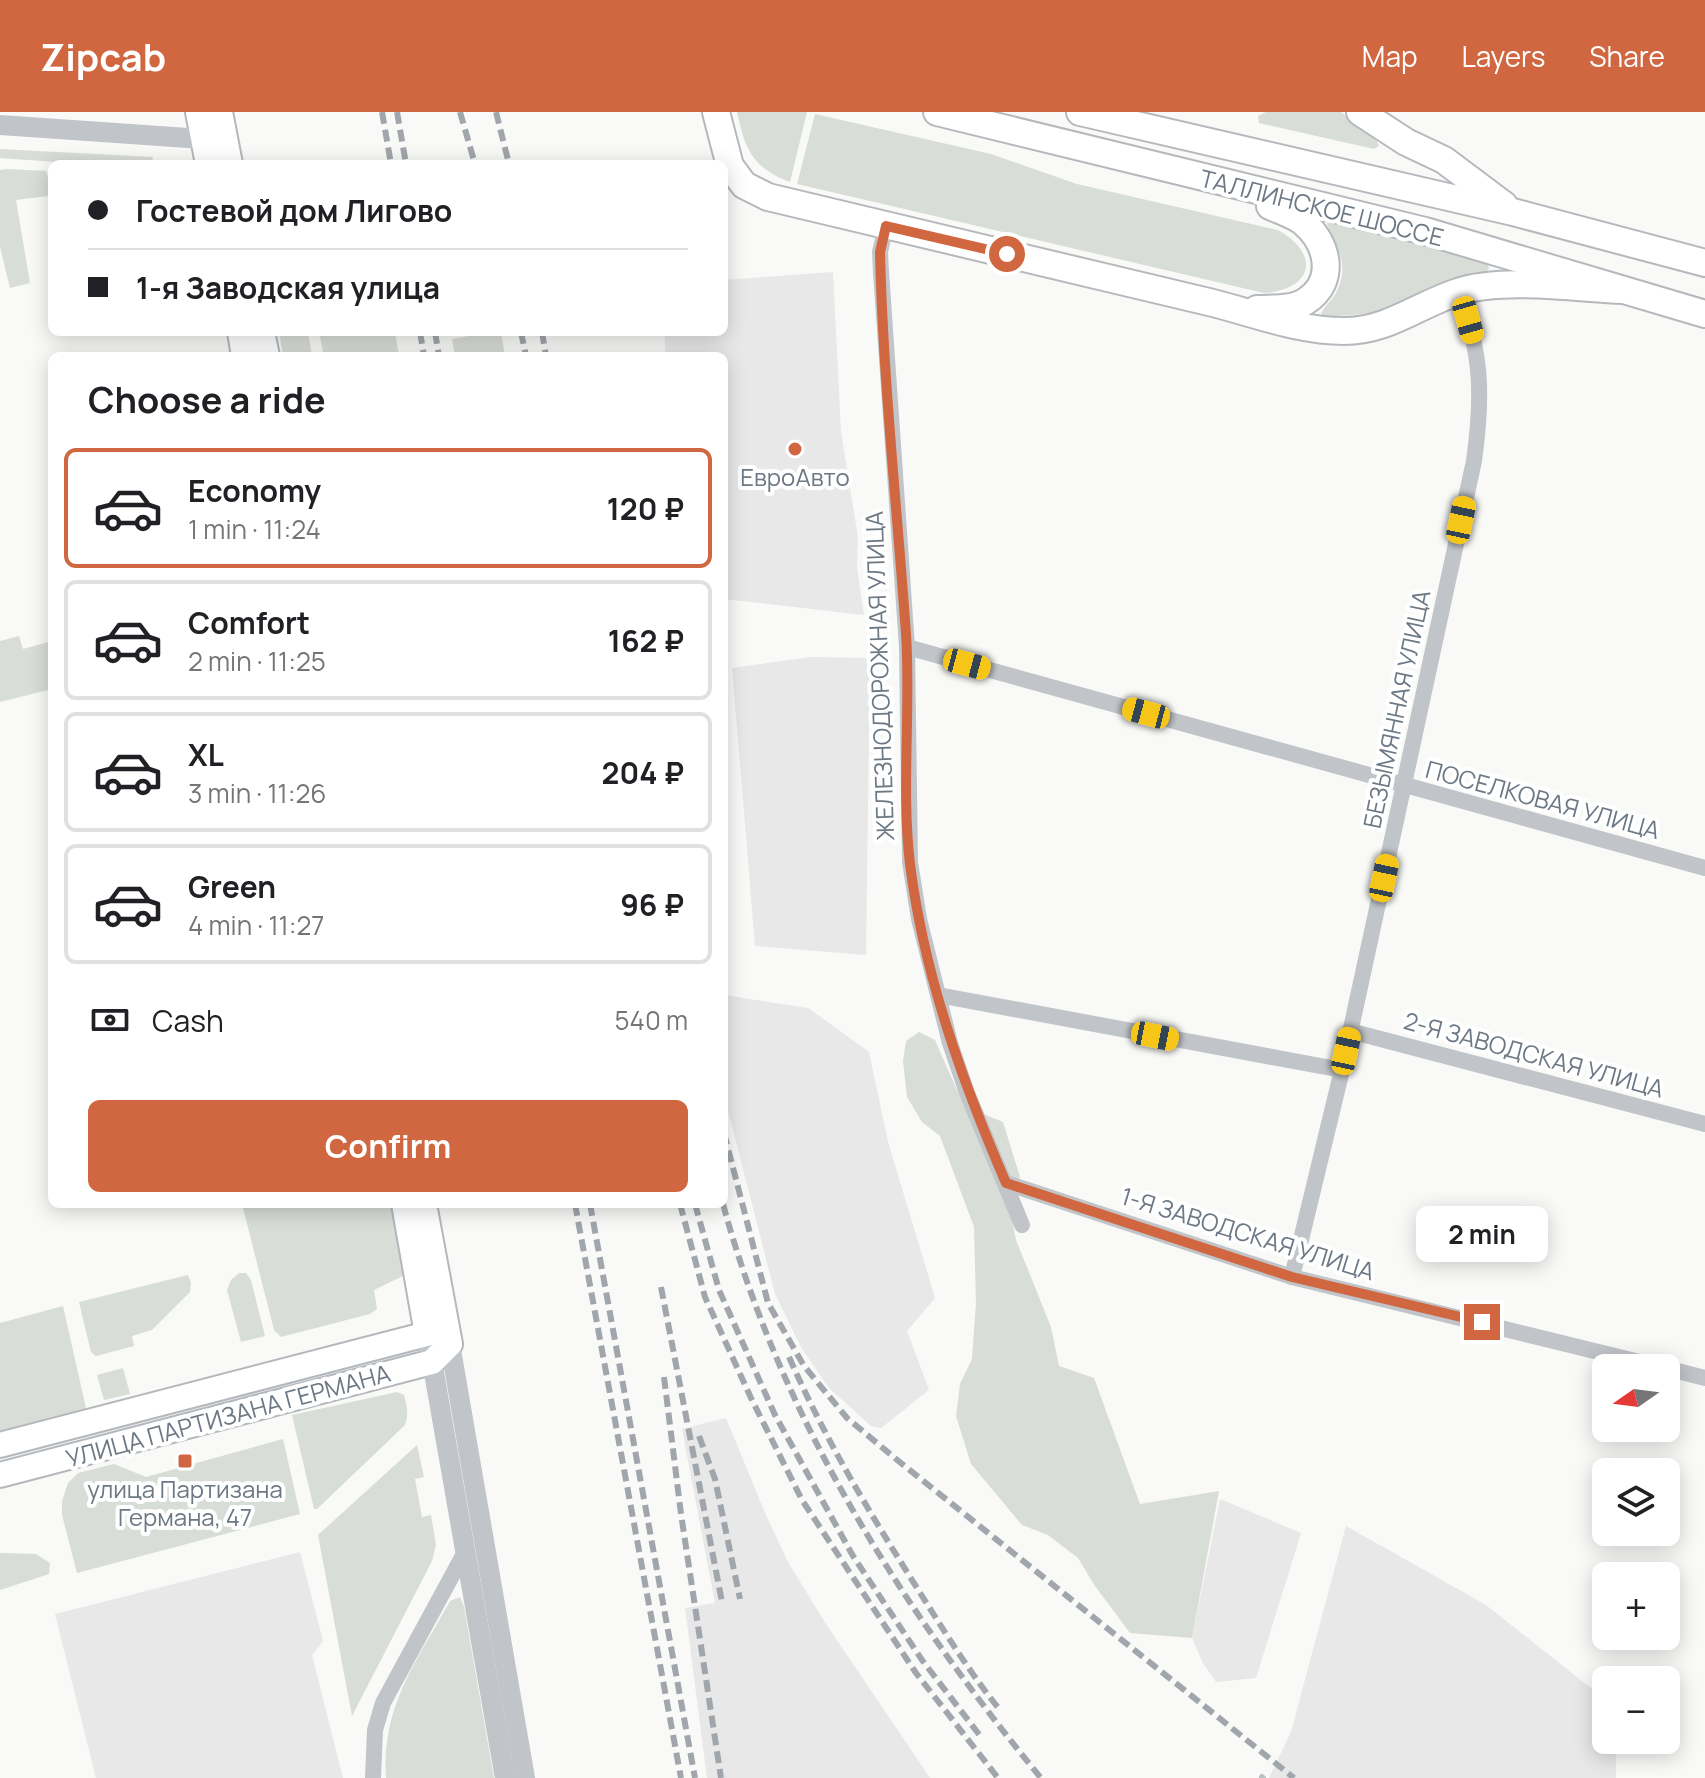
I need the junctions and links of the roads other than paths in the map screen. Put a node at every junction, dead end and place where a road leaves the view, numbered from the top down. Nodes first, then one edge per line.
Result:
1 (198, 112) edge
2 (220, 112) edge
3 (716, 112) edge
4 (937, 112) edge
5 (1080, 112) edge
6 (1151, 112) edge
7 (1360, 112) edge
8 (1117, 121) junction
9 (0, 125) edge
10 (219, 148) edge
11 (1212, 180) junction
12 (1513, 212) junction
13 (886, 226) junction
14 (1705, 263) edge
15 (1622, 290) junction
16 (1459, 291) junction
17 (1241, 310) junction
18 (1705, 314) edge
19 (907, 647) junction
20 (1404, 786) junction
21 (1705, 868) edge
22 (938, 995) junction
23 (1350, 1031) junction
24 (1342, 1070) junction
25 (1705, 1124) edge
26 (1006, 1183) junction
27 (405, 1208) edge
28 (425, 1208) edge
29 (1022, 1225) dead end
30 (1292, 1277) junction
31 (427, 1334) junction
32 (450, 1344) junction
33 (1608, 1354) edge
34 (432, 1362) junction
35 (1680, 1372) edge
36 (1705, 1378) edge
37 (0, 1445) edge
38 (0, 1475) edge
39 (466, 1550) junction
40 (373, 1778) edge
41 (505, 1778) edge
42 (525, 1778) edge

1 - 10 main road
2 - 10 main road
3 - 13 main road
4 - 11 main road, ТАЛЛИНСКОЕ ШОССЕ
5 - 8 main road, ТАЛЛИНСКОЕ ШОССЕ
6 - 8 main road
7 - 12 main road
8 - 12 main road, ТАЛЛИНСКОЕ ШОССЕ
9 - 10 street
11 - 15 main road, ТАЛЛИНСКОЕ ШОССЕ
11 - 17 main road
12 - 14 main road, ТАЛЛИНСКОЕ ШОССЕ
13 - 17 main road
13 - 19 street, ЖЕЛЕЗНОДОРОЖНАЯ УЛИЦА
15 - 16 main road
15 - 18 main road, ТАЛЛИНСКОЕ ШОССЕ
16 - 17 main road
16 - 20 street, БЕЗЫМЯННАЯ УЛИЦА
19 - 20 street, ПОСЕЛКОВАЯ УЛИЦА
19 - 22 street, ЖЕЛЕЗНОДОРОЖНАЯ УЛИЦА
20 - 21 street, ПОСЕЛКОВАЯ УЛИЦА
20 - 23 street, БЕЗЫМЯННАЯ УЛИЦА
22 - 24 street
22 - 26 street, ЖЕЛЕЗНОДОРОЖНАЯ УЛИЦА
23 - 24 street, БЕЗЫМЯННАЯ УЛИЦА
23 - 25 street, 2-Я ЗАВОДСКАЯ УЛИЦА
24 - 30 street, БЕЗЫМЯННАЯ УЛИЦА
26 - 29 street, ЖЕЛЕЗНОДОРОЖНАЯ УЛИЦА
26 - 30 street, 1-Я ЗАВОДСКАЯ УЛИЦА
27 - 31 main road
28 - 32 main road
30 - 33 street, 1-Я ЗАВОДСКАЯ УЛИЦА
31 - 32 street
31 - 34 street
31 - 37 main road, УЛИЦА ПАРТИЗАНА ГЕРМАНА
32 - 34 main road
32 - 42 street
34 - 38 main road, УЛИЦА ПАРТИЗАНА ГЕРМАНА
34 - 39 street
35 - 36 street, 1-Я ЗАВОДСКАЯ УЛИЦА
39 - 40 street
39 - 41 street

